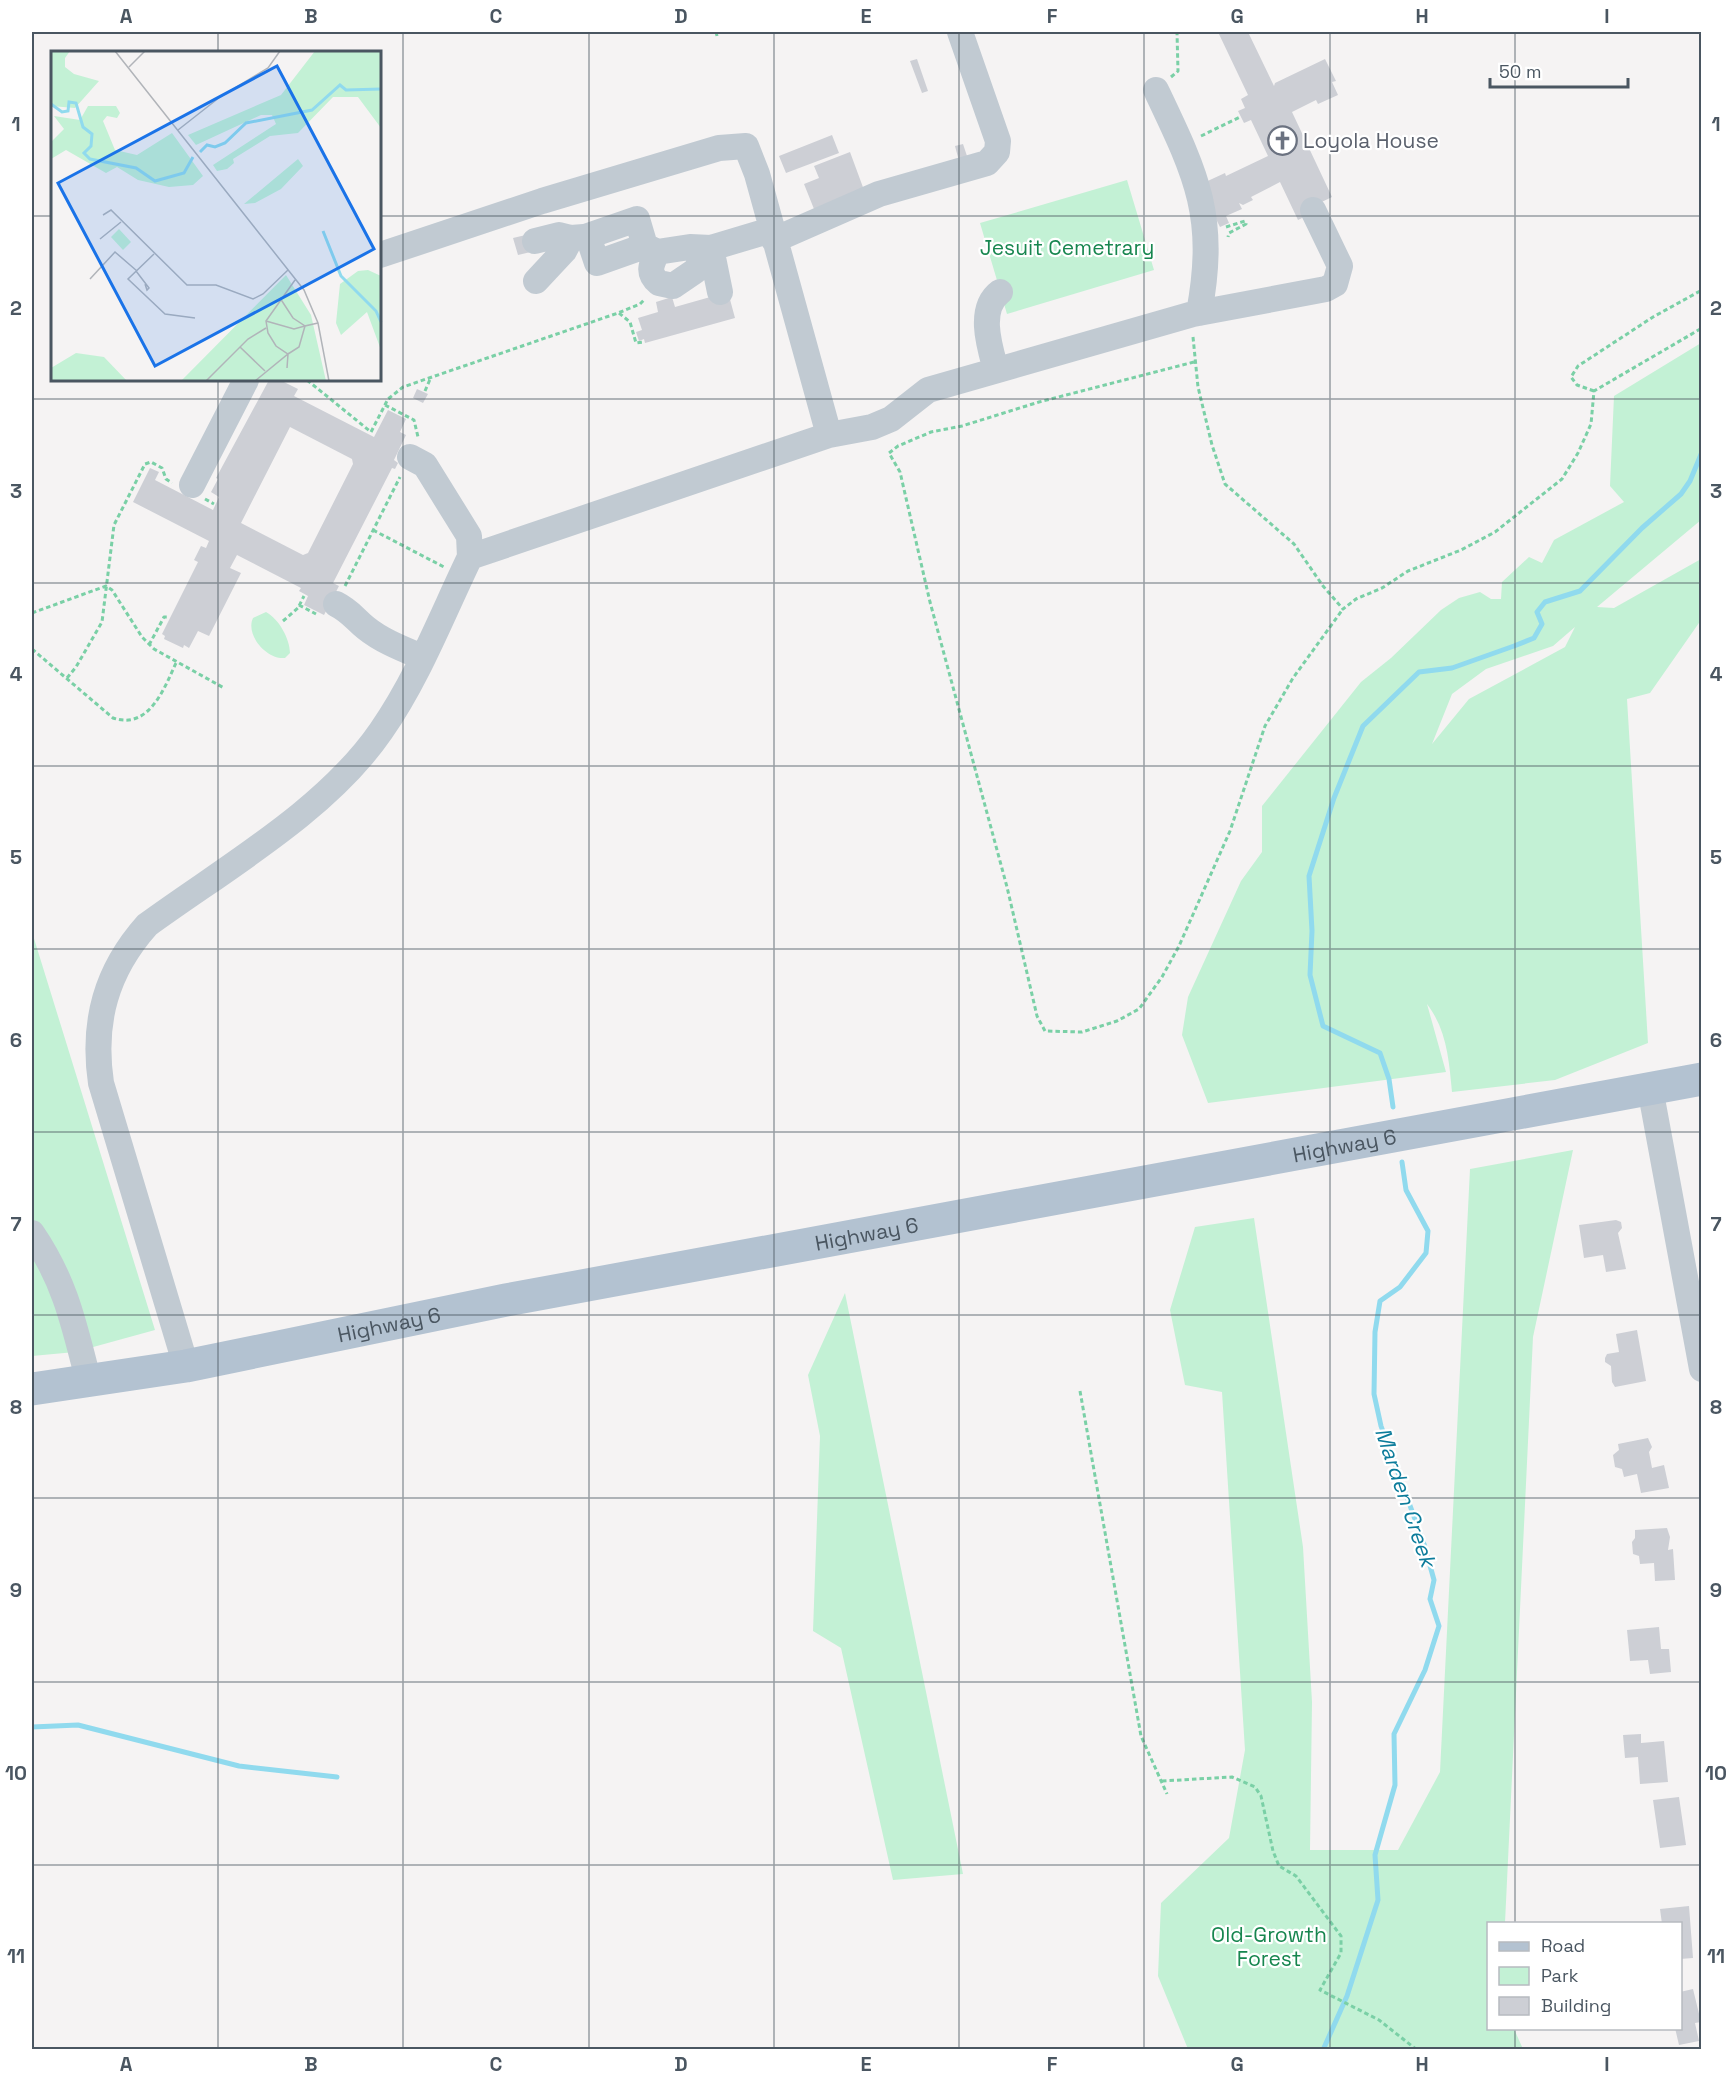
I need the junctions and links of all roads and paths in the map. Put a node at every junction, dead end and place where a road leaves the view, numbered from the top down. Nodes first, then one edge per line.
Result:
1 (960, 32) edge
2 (1177, 32) edge
3 (1178, 71) dead end
4 (1156, 90) dead end
5 (1240, 117) dead end
6 (1200, 137) dead end
7 (1313, 210) dead end
8 (1225, 226) dead end
9 (773, 235) junction
10 (579, 237) junction
11 (535, 241) dead end
12 (1226, 242) dead end
13 (711, 248) junction
14 (651, 249) junction
15 (381, 255) edge
16 (536, 281) dead end
17 (659, 284) junction
18 (1701, 290) edge
19 (720, 292) dead end
20 (1000, 292) dead end
21 (618, 313) junction
22 (1196, 314) junction
23 (1701, 328) edge
24 (643, 342) dead end
25 (1194, 362) junction
26 (996, 370) junction
27 (431, 377) junction
28 (245, 381) edge
29 (308, 381) edge
30 (425, 390) dead end
31 (1594, 391) junction
32 (385, 405) junction
33 (414, 420) dead end
34 (829, 435) junction
35 (406, 465) joint
36 (187, 488) junction
37 (214, 504) dead end
38 (373, 530) junction
39 (470, 557) junction
40 (435, 562) dead end
41 (106, 586) junction
42 (304, 596) dead end
43 (299, 605) junction
44 (334, 606) junction
45 (1343, 609) junction
46 (32, 613) edge
47 (169, 617) dead end
48 (283, 621) dead end
49 (149, 645) junction
50 (32, 649) edge
51 (422, 657) junction
52 (176, 663) junction
53 (67, 678) junction
54 (224, 688) dead end
55 (1701, 1079) edge
56 (1650, 1088) junction
57 (32, 1233) edge
58 (186, 1366) junction
59 (1701, 1369) edge
60 (88, 1379) junction
61 (32, 1389) edge
62 (1080, 1391) dead end
63 (1162, 1781) junction
64 (1167, 1794) dead end
65 (1416, 2049) edge

1 - 9 street
2 - 3 path
4 - 22 street
5 - 6 path
7 - 22 street
8 - 12 path
9 - 13 street
9 - 15 street
9 - 34 street
10 - 11 street
10 - 14 street
10 - 16 street
13 - 14 street
13 - 17 street
13 - 19 street
14 - 17 street
17 - 21 path
18 - 31 path
20 - 26 street
21 - 24 path
21 - 27 path
22 - 25 path
22 - 26 street
23 - 31 path
25 - 45 path
25 - 45 path
26 - 34 street
27 - 30 path
27 - 32 path
28 - 36 street
29 - 32 path
31 - 45 path
32 - 33 path
34 - 39 street
35 - 38 path
35 - 39 street
36 - 37 path
36 - 41 path
38 - 40 path
38 - 44 path
39 - 51 street
41 - 46 path
41 - 49 path
41 - 53 path
42 - 43 path
43 - 44 path
43 - 48 path
44 - 51 street
47 - 49 path
49 - 52 path
50 - 53 path
51 - 58 street
52 - 53 path
52 - 54 path
55 - 56 main road, Highway 6
56 - 58 main road, Highway 6
56 - 59 street
57 - 60 street
58 - 60 main road, Highway 6
60 - 61 main road, Highway 6
62 - 63 path
63 - 64 path
63 - 65 path

